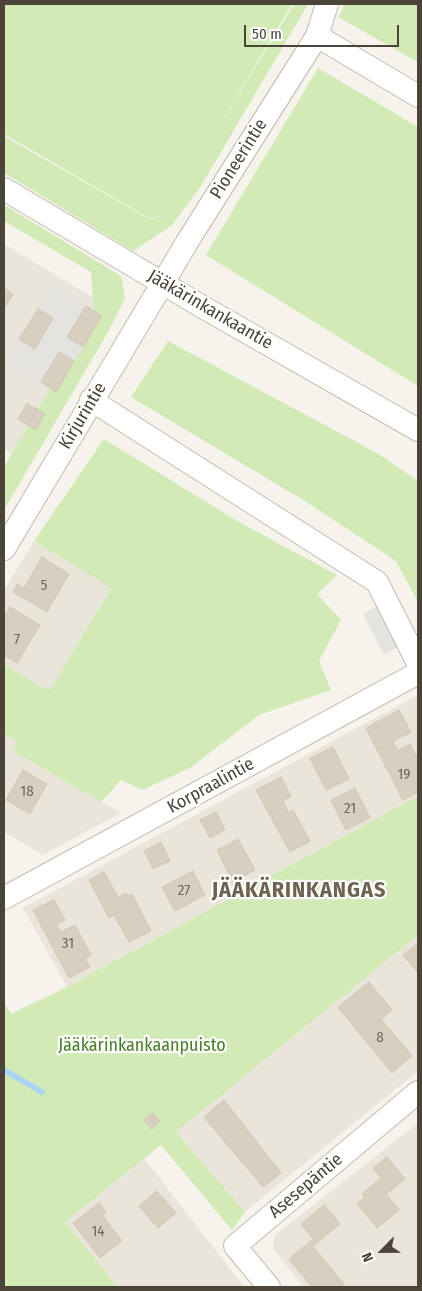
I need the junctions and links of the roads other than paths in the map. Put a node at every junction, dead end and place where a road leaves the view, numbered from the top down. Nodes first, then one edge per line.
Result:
1 (327, 4) edge
2 (317, 36) junction
3 (418, 96) edge
4 (4, 189) edge
5 (162, 282) junction
6 (91, 400) junction
7 (418, 430) edge
8 (4, 549) edge
9 (418, 663) edge
10 (418, 673) edge
11 (4, 898) edge
12 (418, 1092) edge
13 (269, 1287) edge

1 - 2 street, Pioneerintie
2 - 3 street
2 - 5 street, Pioneerintie
4 - 5 street, Jääkärinkankaantie
5 - 6 street, Kirjurintie
5 - 7 street, Jääkärinkankaantie
6 - 8 street, Kirjurintie
6 - 9 street
10 - 11 street, Korpraalintie
12 - 13 street, Asesepäntie

